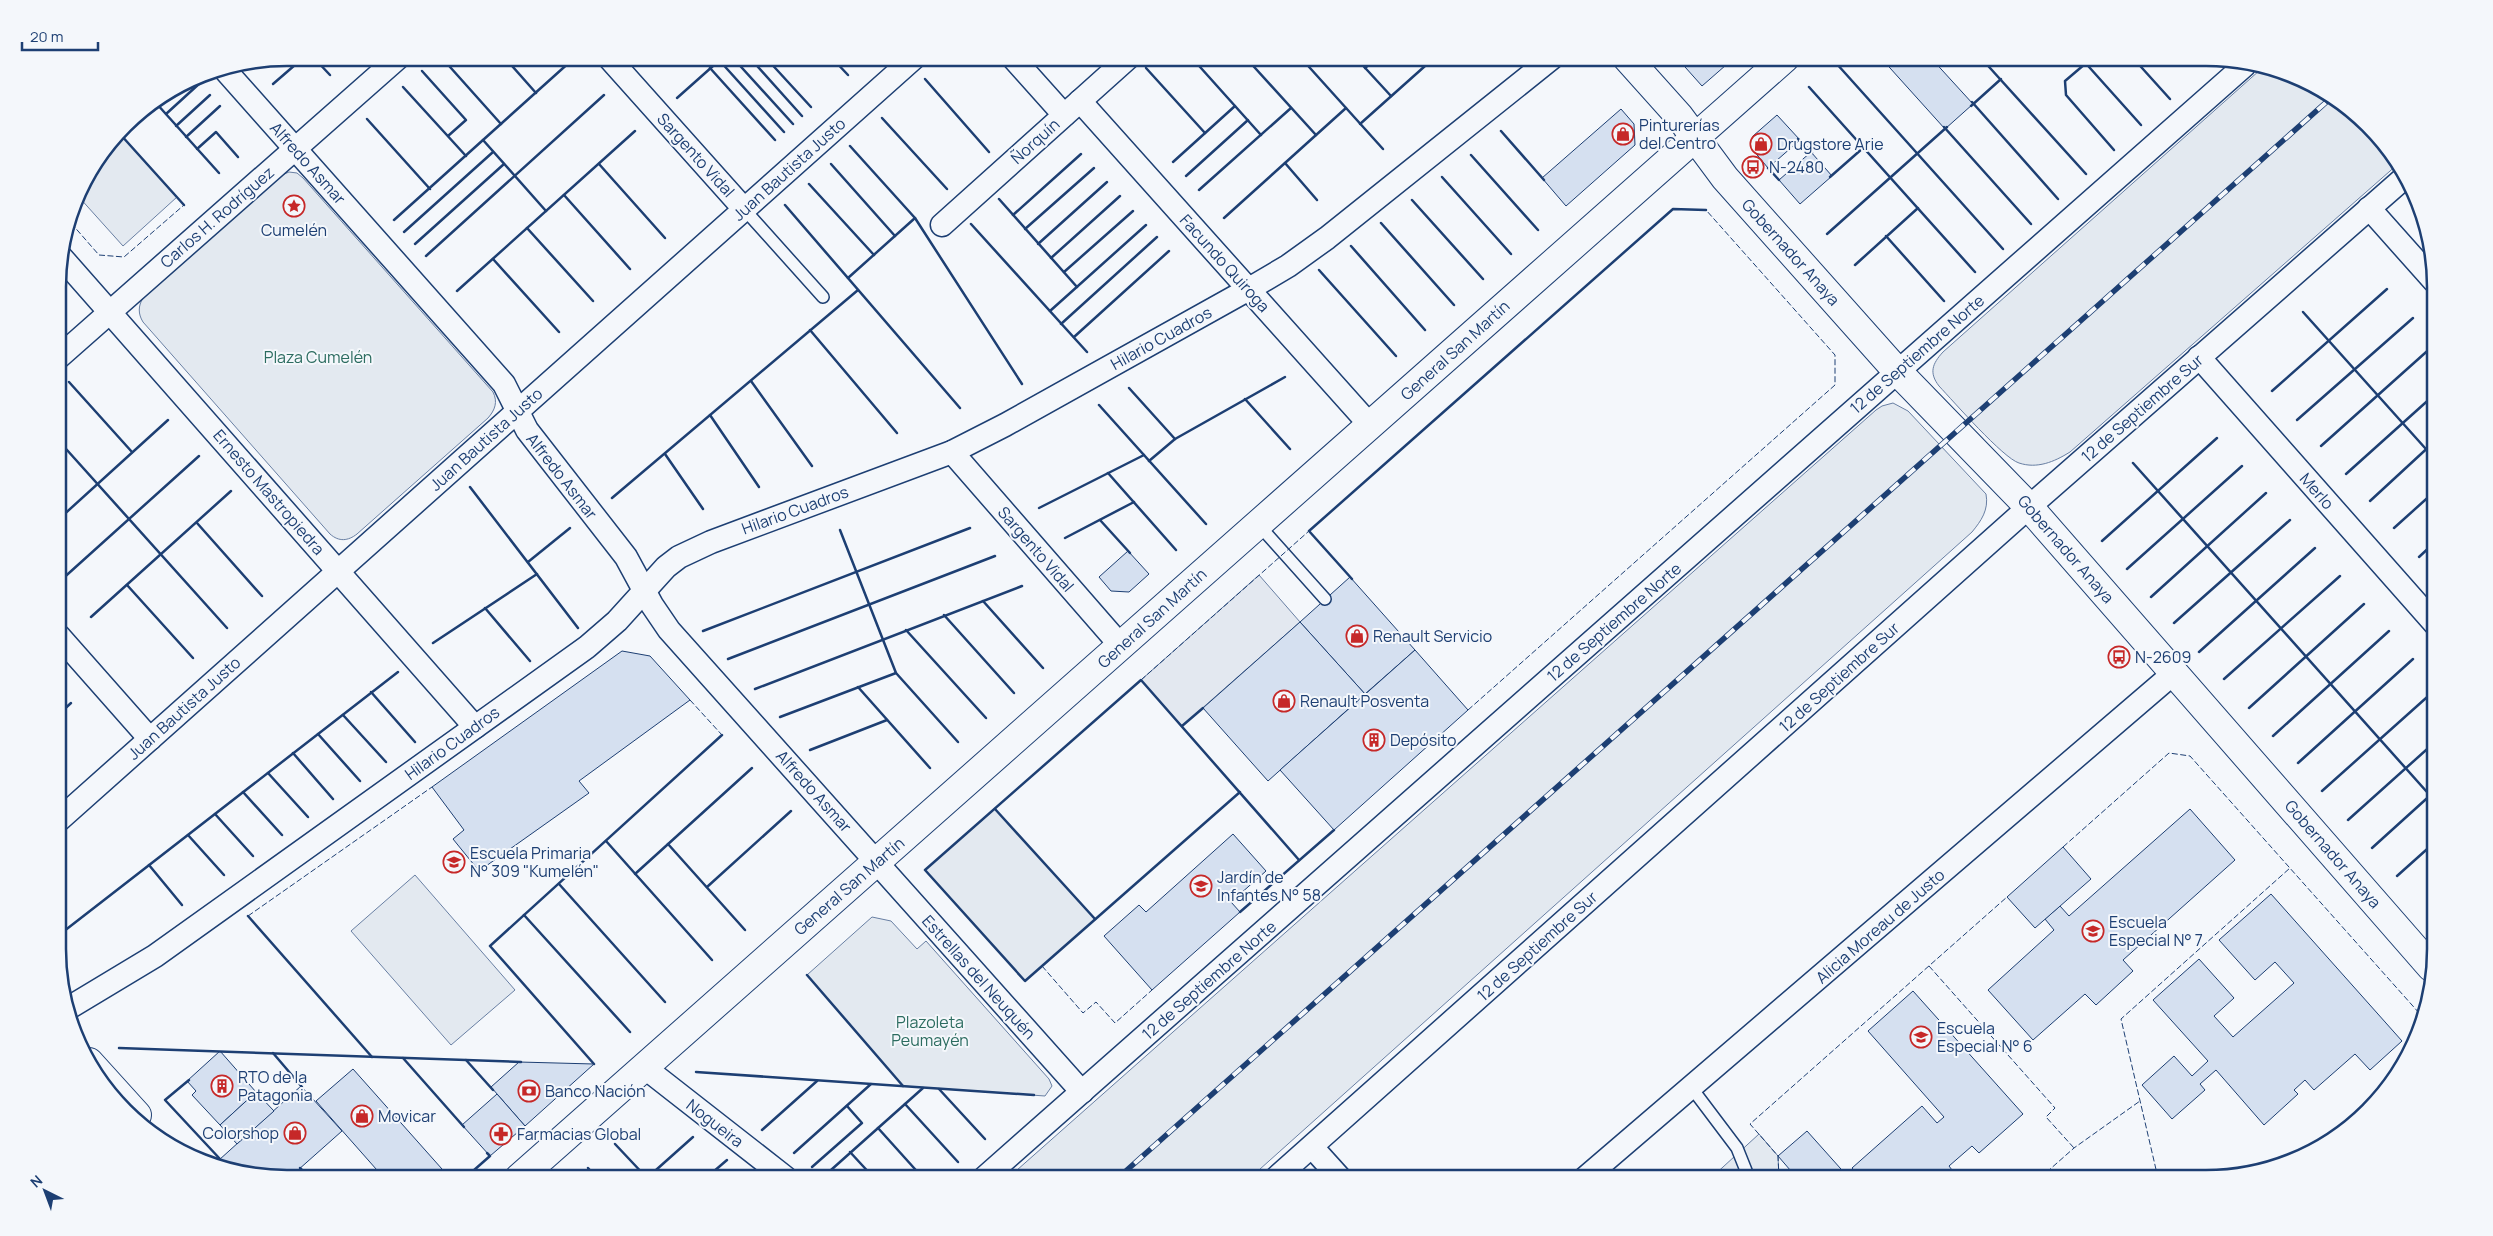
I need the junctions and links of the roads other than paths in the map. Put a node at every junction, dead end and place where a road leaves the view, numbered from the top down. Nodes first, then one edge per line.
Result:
1 (389, 66) edge
2 (616, 66) edge
3 (905, 66) edge
4 (1022, 66) edge
5 (1119, 66) edge
6 (1542, 66) edge
7 (1634, 66) edge
8 (1776, 66) edge
9 (2241, 69) edge
10 (229, 74) edge
11 (1072, 108) junction
12 (1694, 138) junction
13 (295, 148) junction
14 (2400, 182) edge
15 (2369, 208) junction
16 (744, 209) junction
17 (942, 225) dead end
18 (68, 264) edge
19 (2426, 272) edge
20 (1249, 289) junction
21 (823, 297) dead end
22 (110, 312) junction
23 (66, 351) edge
24 (2199, 357) junction
25 (1897, 371) junction
26 (517, 411) junction
27 (1370, 425) junction
28 (952, 452) junction
29 (2029, 507) junction
30 (1258, 524) junction
31 (338, 571) junction
32 (645, 590) junction
33 (1325, 599) dead end
34 (2427, 615) edge
35 (66, 644) edge
36 (1121, 646) junction
37 (2174, 673) junction
38 (475, 727) junction
39 (150, 739) junction
40 (66, 814) edge
41 (876, 862) junction
42 (2427, 955) edge
43 (74, 1005) edge
44 (644, 1067) junction
45 (1691, 1087) junction
46 (1082, 1092) junction
47 (1312, 1147) junction
48 (527, 1170) edge
49 (776, 1170) edge
50 (993, 1170) edge
51 (1285, 1170) edge
52 (1333, 1170) edge
53 (1594, 1170) edge
54 (1746, 1170) edge

1 - 13 street, Carlos H. Rodríguez
2 - 16 street, Sargento Vidal
3 - 16 street, Juan Bautista Justo
4 - 11 street, Facundo Quiroga
5 - 11 street, Ñorquín
6 - 20 street, Hilario Cuadros
7 - 12 main road, Gobernador Anaya
8 - 12 main road, General San Martín
9 - 25 street, 12 de Septiembre Norte
10 - 13 street, Alfredo Asmar
11 - 17 street, Ñorquín
11 - 20 street, Facundo Quiroga
12 - 25 main road, Gobernador Anaya
12 - 27 main road, General San Martín
13 - 22 street, Carlos H. Rodríguez
13 - 26 street, Alfredo Asmar
14 - 15 street, 12 de Septiembre Sur
15 - 19 street
15 - 24 street, 12 de Septiembre Sur
16 - 21 lane, Sargento Vidal
16 - 26 street, Juan Bautista Justo
18 - 22 street, Ernesto Mastropiedra
20 - 27 street, Facundo Quiroga
20 - 28 street, Hilario Cuadros
22 - 23 street, Carlos H. Rodríguez
22 - 31 street, Ernesto Mastropiedra
24 - 29 street, 12 de Septiembre Sur
24 - 34 street, Merlo
25 - 29 main road, Gobernador Anaya
25 - 46 street, 12 de Septiembre Norte
26 - 31 street, Juan Bautista Justo
26 - 32 street, Alfredo Asmar
27 - 30 main road, General San Martín
28 - 32 street, Hilario Cuadros
28 - 36 street, Sargento Vidal
29 - 37 main road, Gobernador Anaya
29 - 47 street, 12 de Septiembre Sur
30 - 33 lane
30 - 36 main road, General San Martín
31 - 38 street, Ernesto Mastropiedra
31 - 39 street, Juan Bautista Justo
32 - 38 street, Hilario Cuadros
32 - 41 street, Alfredo Asmar
35 - 39 street
36 - 41 main road, General San Martín
37 - 42 main road, Gobernador Anaya
37 - 45 street, Alicia Moreau de Justo
38 - 43 street, Hilario Cuadros
39 - 40 street, Juan Bautista Justo
41 - 44 main road, General San Martín
41 - 46 street, Estrellas del Neuquén
44 - 48 main road, General San Martín
44 - 49 street, Nogueira
45 - 53 street, Alicia Moreau de Justo
45 - 54 lane
46 - 50 street, 12 de Septiembre Norte
47 - 51 street, 12 de Septiembre Sur
47 - 52 street

